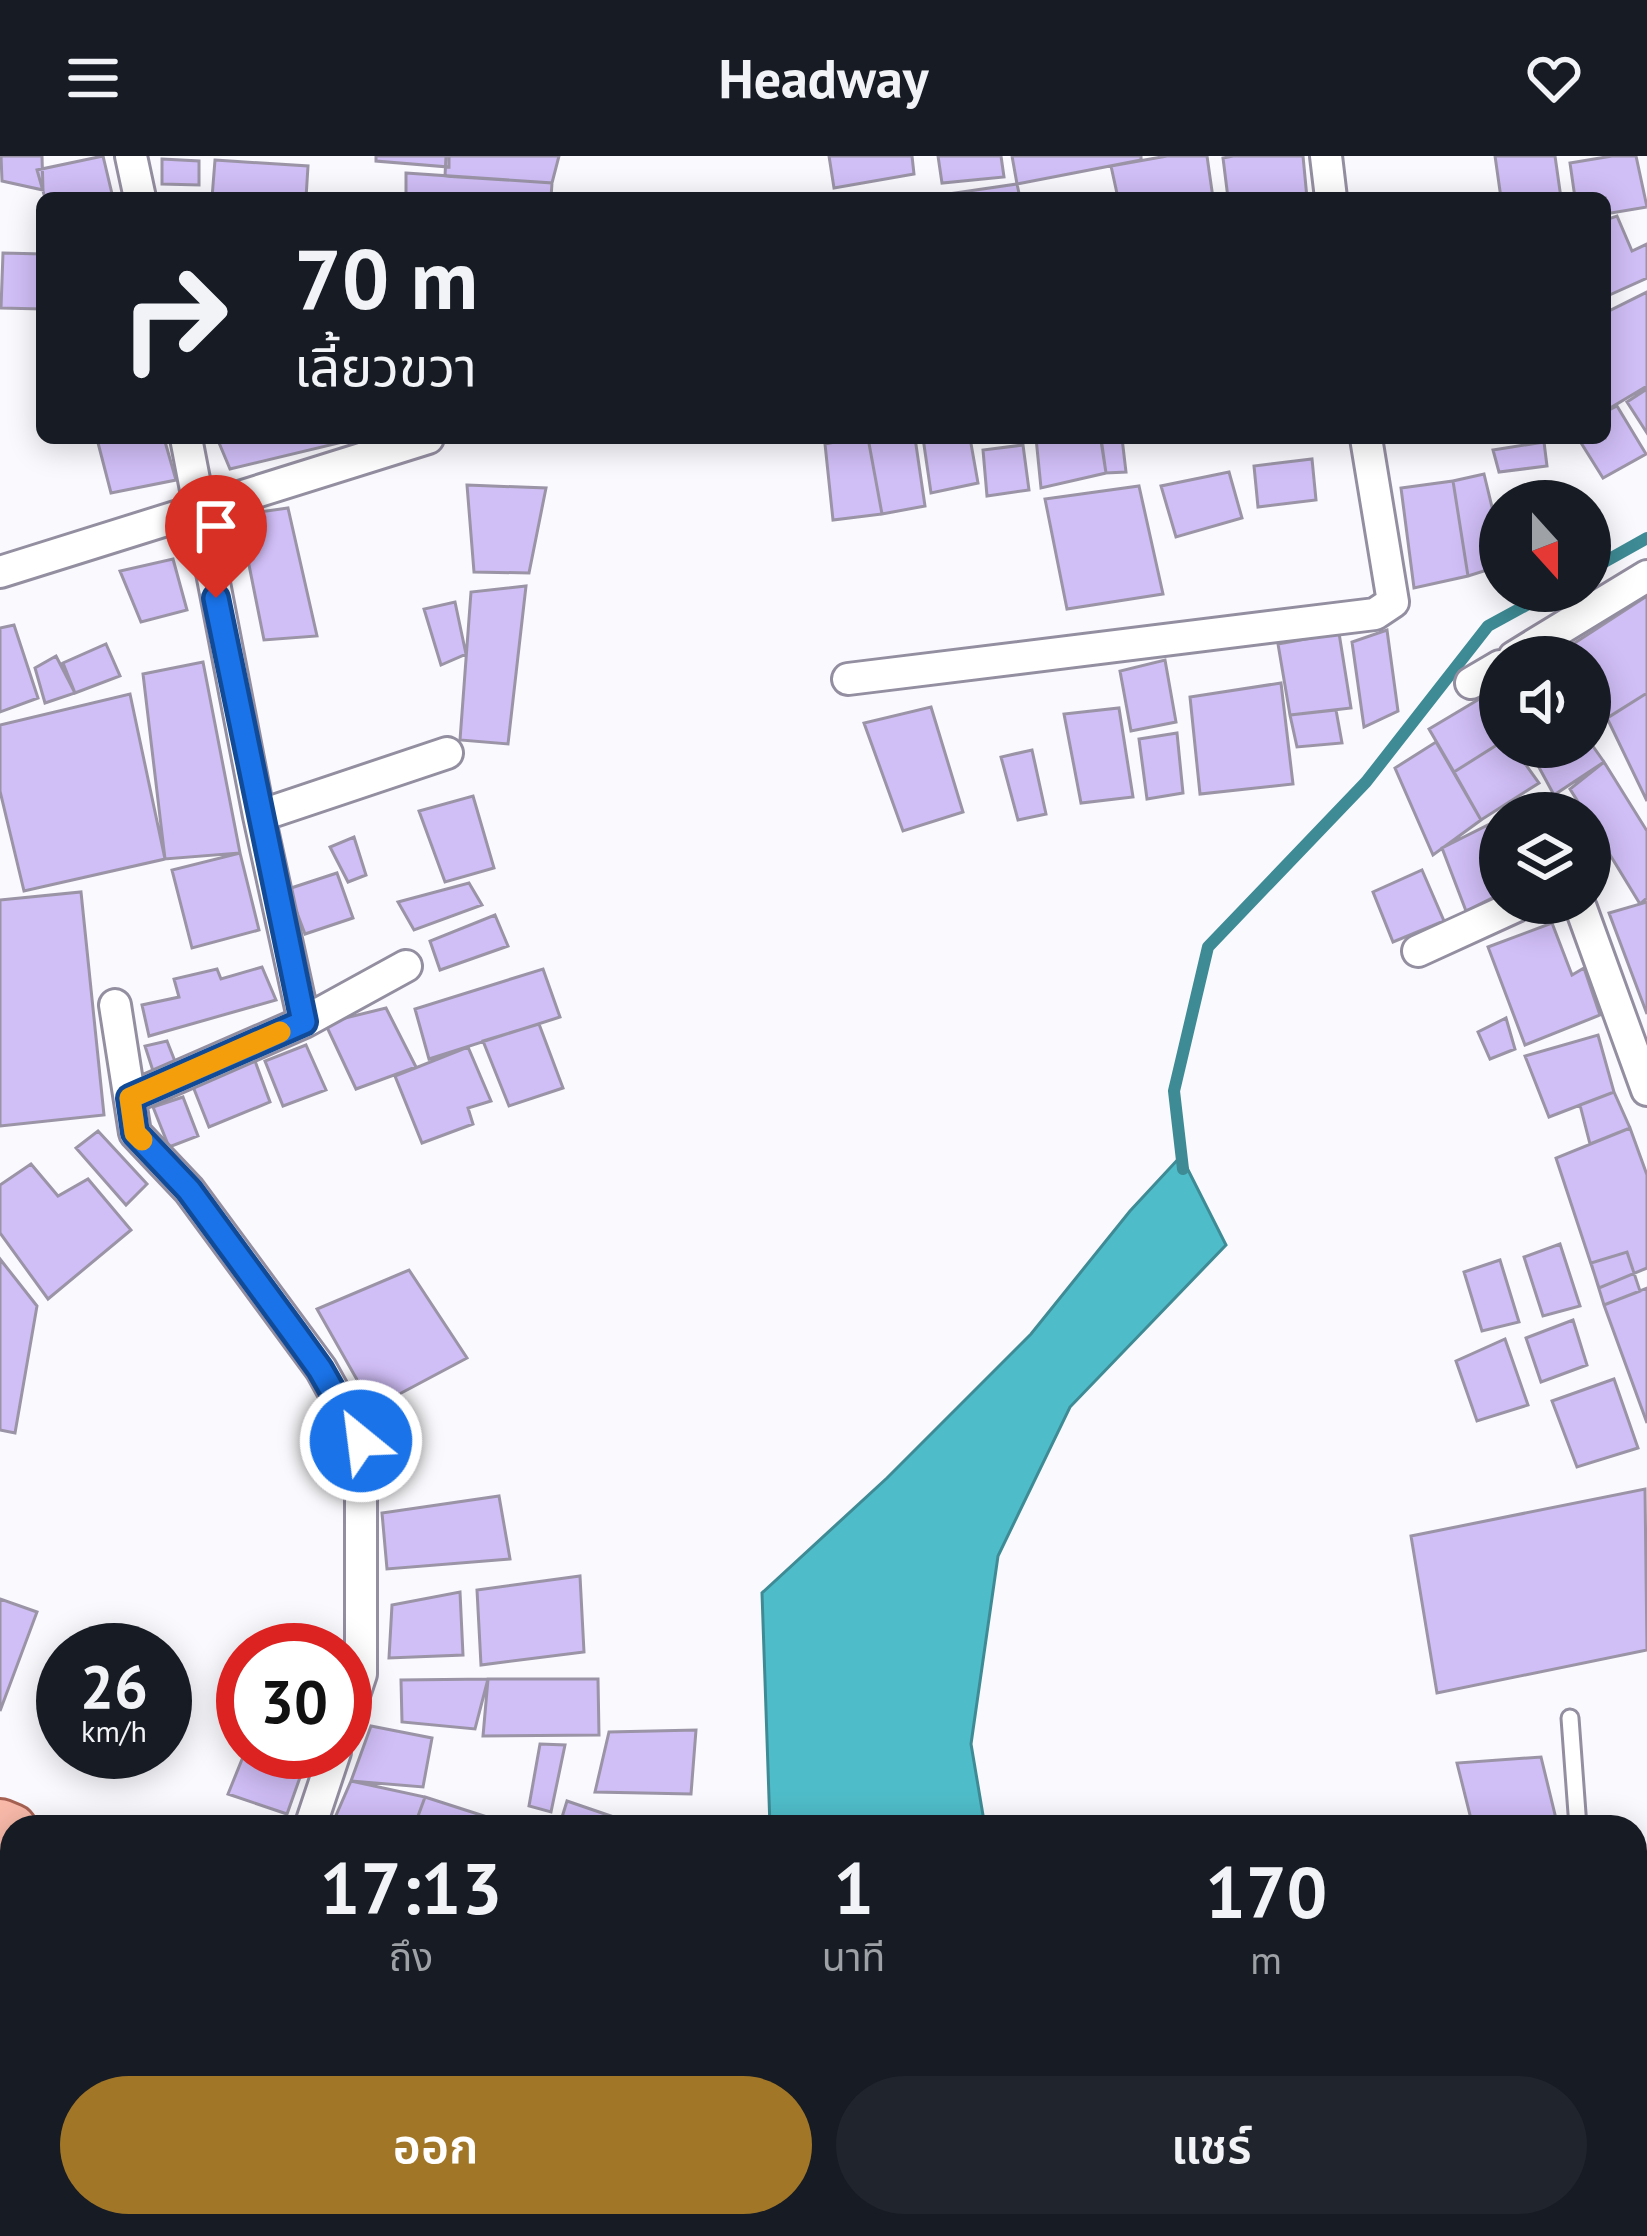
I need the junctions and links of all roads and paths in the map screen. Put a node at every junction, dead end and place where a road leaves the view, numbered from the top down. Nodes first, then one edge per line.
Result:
1 (131, 156) edge
2 (1326, 156) edge
3 (139, 192) edge
4 (1330, 192) edge
5 (187, 444) edge
6 (409, 444) edge
7 (1367, 444) edge
8 (199, 511) junction
9 (0, 572) edge
10 (1647, 576) edge
11 (1548, 636) edge
12 (1479, 678) edge
13 (848, 680) dead end
14 (1471, 683) dead end
15 (447, 753) dead end
16 (259, 816) junction
17 (1479, 923) edge
18 (1587, 924) edge
19 (1418, 950) dead end
20 (406, 966) dead end
21 (115, 1006) dead end
22 (304, 1022) junction
23 (1647, 1090) edge
24 (130, 1098) junction
25 (361, 1623) edge
26 (1570, 1718) dead end
27 (326, 1779) edge
28 (314, 1815) edge
29 (1577, 1815) edge

1 - 3 street
2 - 4 street
5 - 8 street
6 - 8 street
7 - 13 street
8 - 9 street
8 - 16 street
10 - 11 street
12 - 14 street
15 - 16 street
16 - 22 street
17 - 19 street
18 - 23 street
20 - 22 street
21 - 24 street
22 - 24 street
24 - 25 street
26 - 29 lane
27 - 28 street

